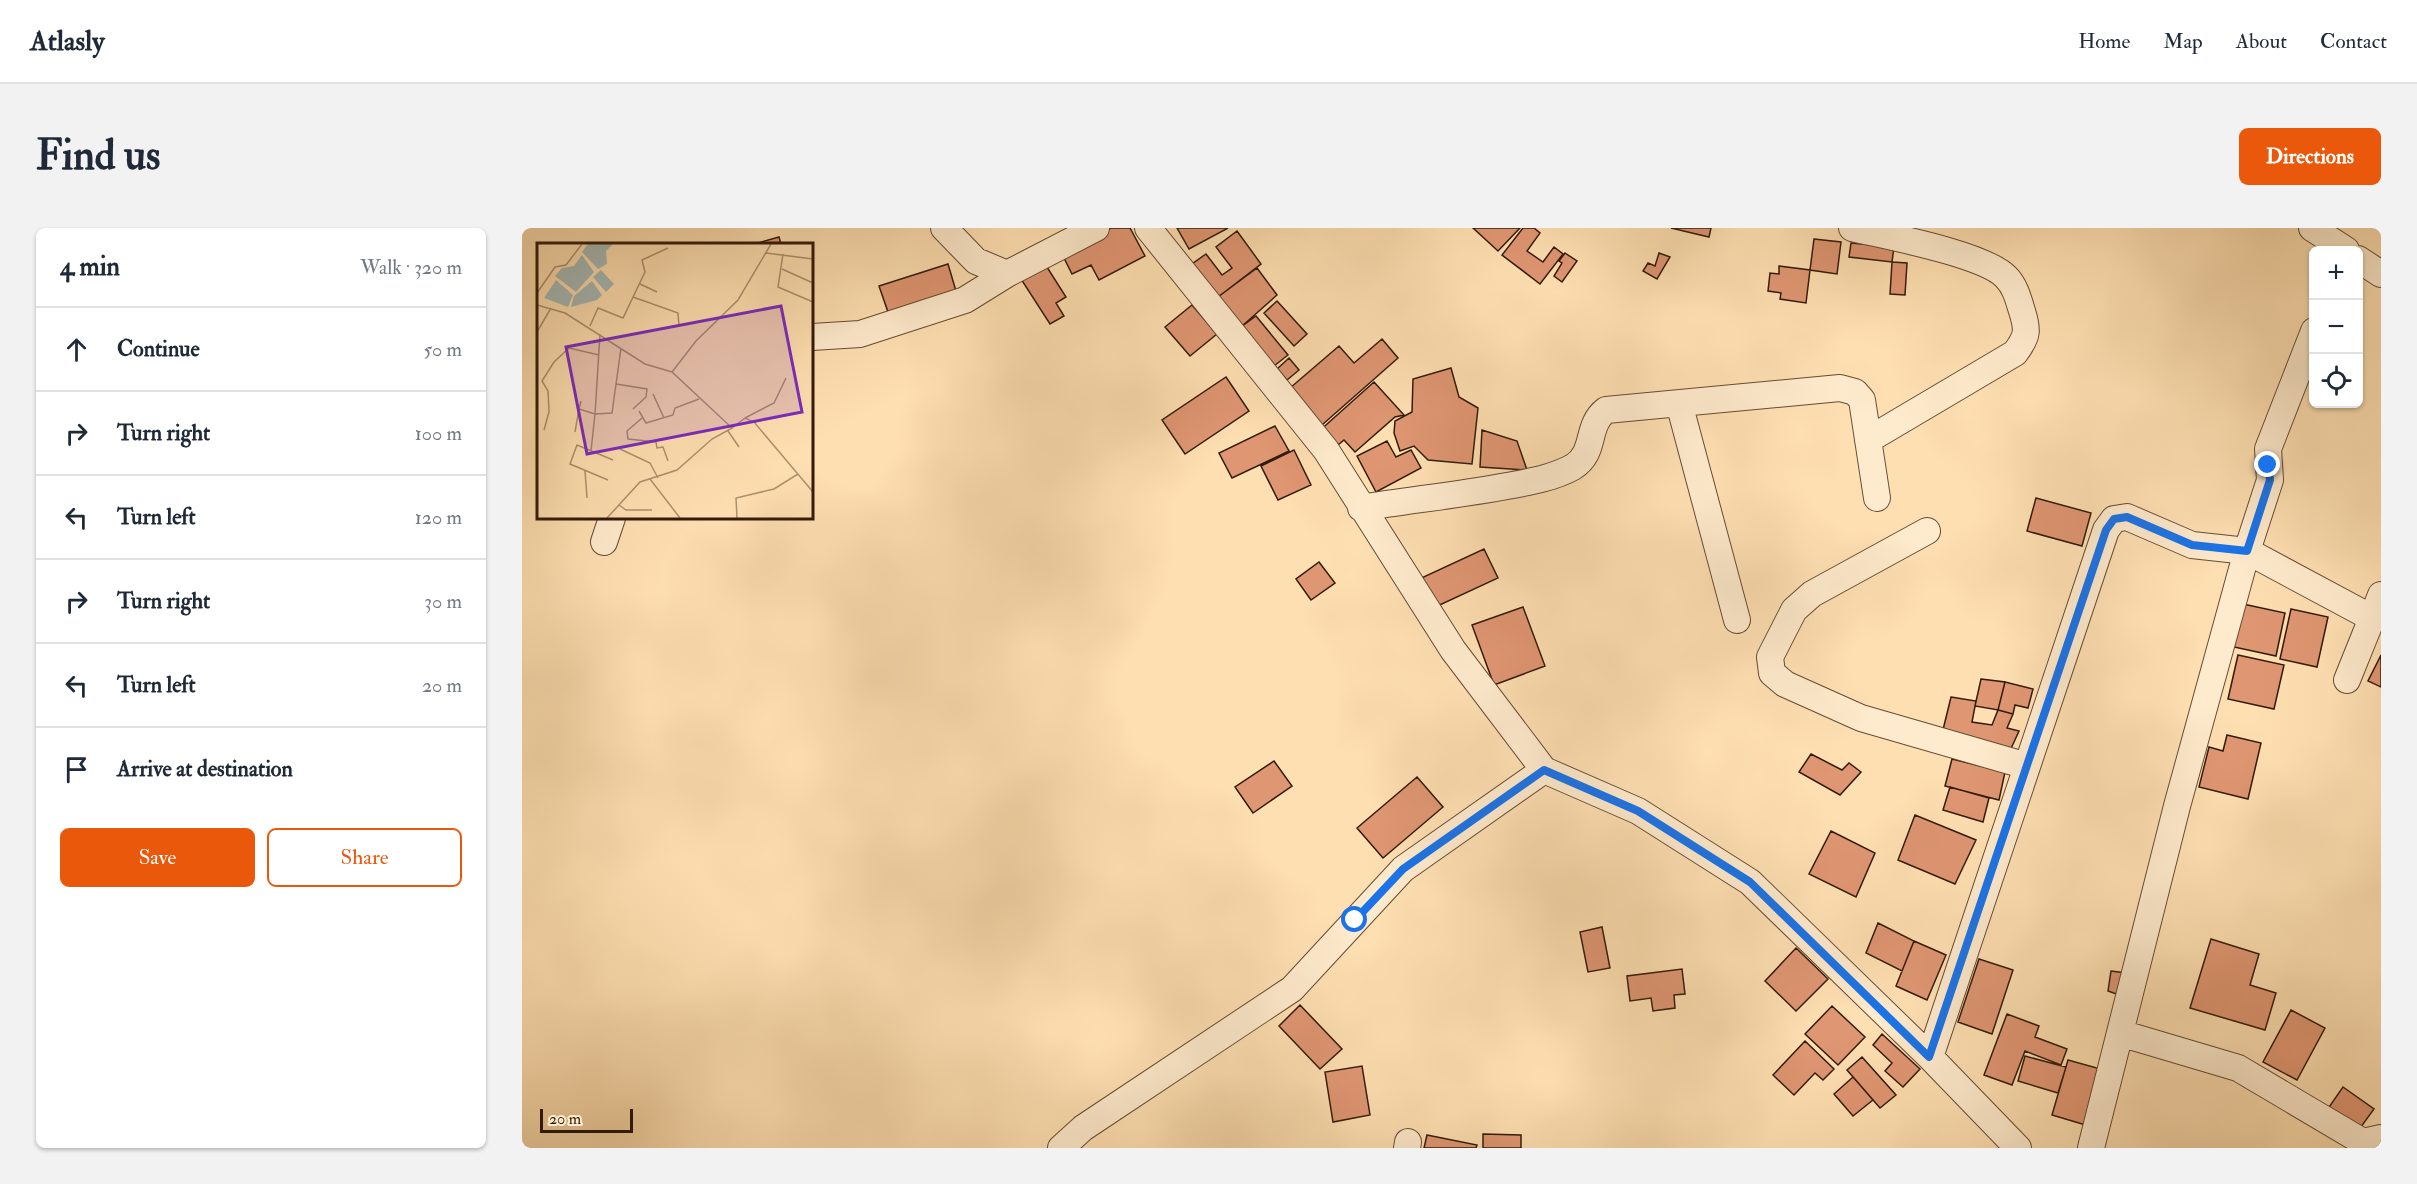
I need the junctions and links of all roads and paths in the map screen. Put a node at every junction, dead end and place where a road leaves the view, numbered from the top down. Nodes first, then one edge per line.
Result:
1 (944, 228) edge
2 (1096, 228) edge
3 (1148, 228) edge
4 (1852, 228) edge
5 (2312, 228) edge
6 (2340, 246) edge
7 (2363, 262) edge
8 (1007, 274) junction
9 (2381, 274) edge
10 (813, 337) edge
11 (2309, 341) edge
12 (1679, 403) junction
13 (1868, 440) junction
14 (1877, 498) dead end
15 (1361, 508) junction
16 (612, 519) edge
17 (1927, 531) dead end
18 (604, 542) dead end
19 (2247, 551) junction
20 (2376, 607) edge
21 (1737, 620) dead end
22 (2347, 680) dead end
23 (2027, 766) junction
24 (1544, 770) junction
25 (2120, 1032) junction
26 (1929, 1057) junction
27 (2381, 1137) edge
28 (1061, 1148) edge
29 (2018, 1148) edge
30 (2091, 1148) edge

1 - 8 street
2 - 8 street
3 - 15 street
4 - 13 street
5 - 6 street
7 - 9 street
8 - 10 street
11 - 19 street
12 - 13 street
12 - 15 street
12 - 21 street
13 - 14 street
15 - 24 street
16 - 18 street
17 - 23 street
19 - 20 street
19 - 23 street
19 - 25 street
20 - 22 street
23 - 26 street
24 - 26 street
24 - 28 street
25 - 27 street
25 - 30 street
26 - 29 street

